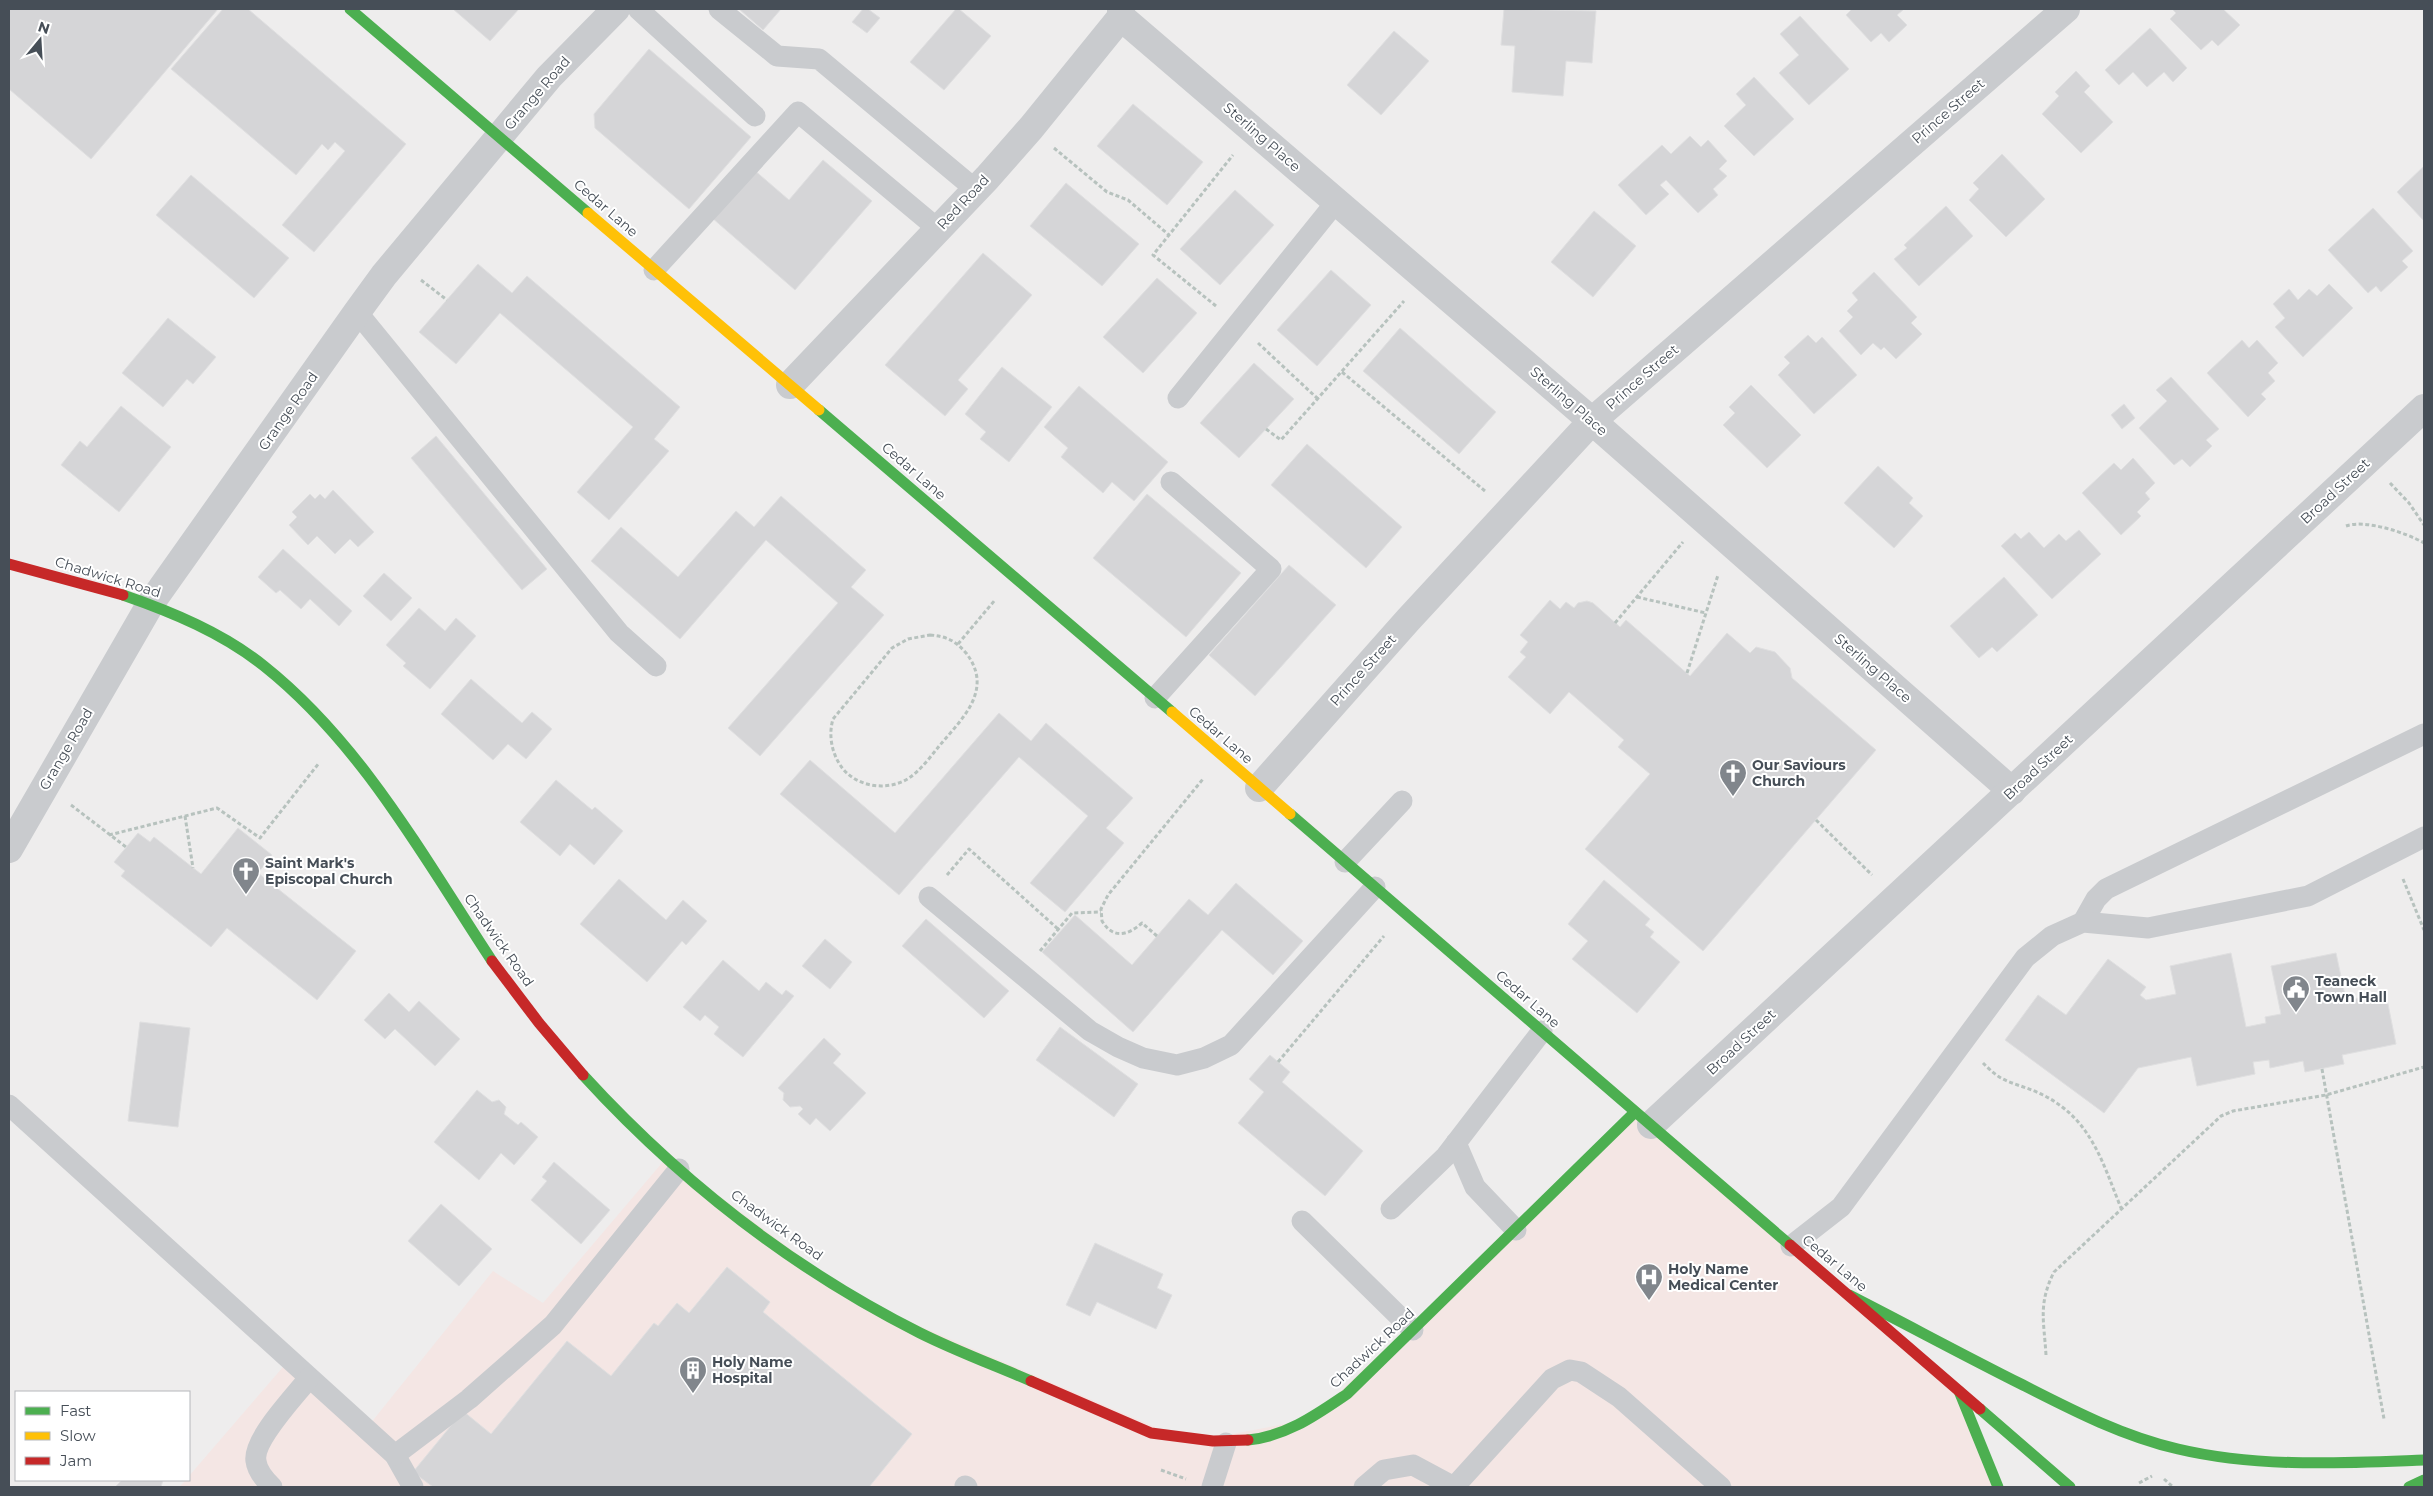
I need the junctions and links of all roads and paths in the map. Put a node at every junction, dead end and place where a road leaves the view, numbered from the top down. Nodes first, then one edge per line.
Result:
1 (350, 9) edge
2 (616, 9) edge
3 (638, 9) edge
4 (719, 9) edge
5 (2066, 9) edge
6 (1121, 13) edge
7 (755, 116) dead end
8 (1031, 128) junction
9 (1253, 130) junction
10 (499, 136) junction
11 (976, 190) junction
12 (1336, 202) junction
13 (938, 229) junction
14 (1169, 235) junction
15 (654, 270) junction
16 (1425, 278) junction
17 (358, 312) junction
18 (1237, 324) junction
19 (1342, 372) junction
20 (790, 385) junction
21 (1178, 398) dead end
22 (1318, 399) junction
23 (2424, 408) edge
24 (1592, 420) junction
25 (1266, 429) dead end
26 (2386, 480) dead end
27 (1171, 482) dead end
28 (1509, 511) junction
29 (1703, 518) junction
30 (2424, 525) edge
31 (1729, 541) junction
32 (9, 564) edge
33 (1014, 577) junction
34 (1637, 597) junction
35 (151, 603) junction
36 (1706, 613) junction
37 (1615, 623) dead end
38 (958, 644) junction
39 (656, 666) dead end
40 (1687, 673) dead end
41 (1155, 698) junction
42 (2424, 734) edge
43 (338, 740) junction
44 (1222, 755) junction
45 (45, 785) junction
46 (1260, 788) junction
47 (2012, 791) junction
48 (1402, 801) dead end
49 (185, 816) junction
50 (1816, 820) dead end
51 (109, 835) junction
52 (2424, 837) edge
53 (126, 848) dead end
54 (9, 849) edge
55 (2392, 854) junction
56 (1345, 862) junction
57 (193, 868) dead end
58 (1375, 887) junction
59 (929, 897) joint
60 (1896, 899) junction
61 (1101, 912) junction
62 (1405, 912) junction
63 (2083, 922) junction
64 (1058, 929) junction
65 (2424, 930) edge
66 (1157, 936) dead end
67 (1021, 974) junction
68 (1542, 1030) junction
69 (1961, 1046) junction
70 (1278, 1062) dead end
71 (2424, 1066) edge
72 (2322, 1069) dead end
73 (2326, 1094) junction
74 (9, 1105) edge
75 (1643, 1118) junction
76 (1456, 1143) junction
77 (679, 1169) junction
78 (2121, 1208) junction
79 (1391, 1209) dead end
80 (1302, 1221) dead end
81 (1516, 1230) junction
82 (1791, 1246) junction
83 (1849, 1295) junction
84 (1413, 1330) junction
85 (2046, 1355) dead end
86 (309, 1378) junction
87 (1959, 1391) junction
88 (2384, 1419) dead end
89 (1226, 1443) junction
90 (395, 1454) junction
91 (2424, 1460) edge
92 (2424, 1480) edge
93 (272, 1487) edge
94 (412, 1487) edge
95 (1212, 1487) edge
96 (1364, 1487) edge
97 (1454, 1487) edge
98 (1721, 1487) edge
99 (1998, 1487) edge
100 (2070, 1487) edge
101 (2409, 1487) edge

1 - 10 main road, Cedar Lane
2 - 10 street, Grange Road
3 - 7 lane
4 - 11 lane
5 - 24 street, Prince Street
6 - 8 street, Red Road
6 - 9 street, Sterling Place
8 - 11 street, Red Road
8 - 14 path
9 - 12 street, Sterling Place
9 - 14 path
10 - 15 main road, Cedar Lane
10 - 17 street, Grange Road
11 - 13 street, Red Road
12 - 16 street, Sterling Place
12 - 18 lane
13 - 15 lane
13 - 20 street, Red Road
14 - 18 path
15 - 20 main road, Cedar Lane
16 - 19 path
16 - 24 street, Sterling Place
17 - 35 street, Grange Road
17 - 39 lane
18 - 21 lane
18 - 22 path
19 - 22 path
19 - 28 path
20 - 33 main road, Cedar Lane
22 - 25 path
23 - 47 street, Broad Street
24 - 28 street, Prince Street
24 - 29 street, Sterling Place
26 - 30 path
27 - 41 lane
28 - 46 street, Prince Street
29 - 31 street, Sterling Place
29 - 34 path
31 - 36 path
31 - 47 street, Sterling Place
32 - 35 main road, Chadwick Road
33 - 38 path
33 - 41 main road, Cedar Lane
34 - 36 path
34 - 37 path
35 - 43 main road, Chadwick Road
35 - 45 street, Grange Road
36 - 40 path
38 - 38 path
41 - 44 main road, Cedar Lane
42 - 63 lane
43 - 49 path
43 - 77 main road, Chadwick Road
44 - 46 main road, Cedar Lane
44 - 61 path
45 - 51 path
45 - 54 street, Grange Road
46 - 56 main road, Cedar Lane
47 - 60 street, Broad Street
48 - 56 lane
49 - 51 path
49 - 57 path
50 - 60 path
51 - 53 path
52 - 55 lane
55 - 63 lane
55 - 65 path
56 - 58 main road, Cedar Lane
58 - 62 main road, Cedar Lane
58 - 67 lane
59 - 64 path
59 - 67 lane
60 - 75 street, Broad Street
61 - 64 path
61 - 66 path
62 - 68 main road, Cedar Lane
62 - 70 path
63 - 69 lane
64 - 67 path
68 - 75 main road, Cedar Lane
68 - 76 lane
69 - 78 path
69 - 82 lane
71 - 73 path
72 - 73 path
73 - 78 path
73 - 88 path
74 - 86 lane
75 - 81 main road, Chadwick Road
75 - 82 main road, Cedar Lane
76 - 79 lane
76 - 81 lane
77 - 89 main road, Chadwick Road
77 - 90 lane
78 - 85 path
80 - 84 lane
81 - 84 main road, Chadwick Road
82 - 83 main road, Cedar Lane
83 - 87 main road, Cedar Lane
83 - 91 main road
84 - 89 main road, Chadwick Road
86 - 90 lane
86 - 93 lane
87 - 99 main road
87 - 100 main road, Cedar Lane
89 - 95 lane
90 - 94 lane
92 - 101 main road
96 - 97 lane
97 - 98 lane

